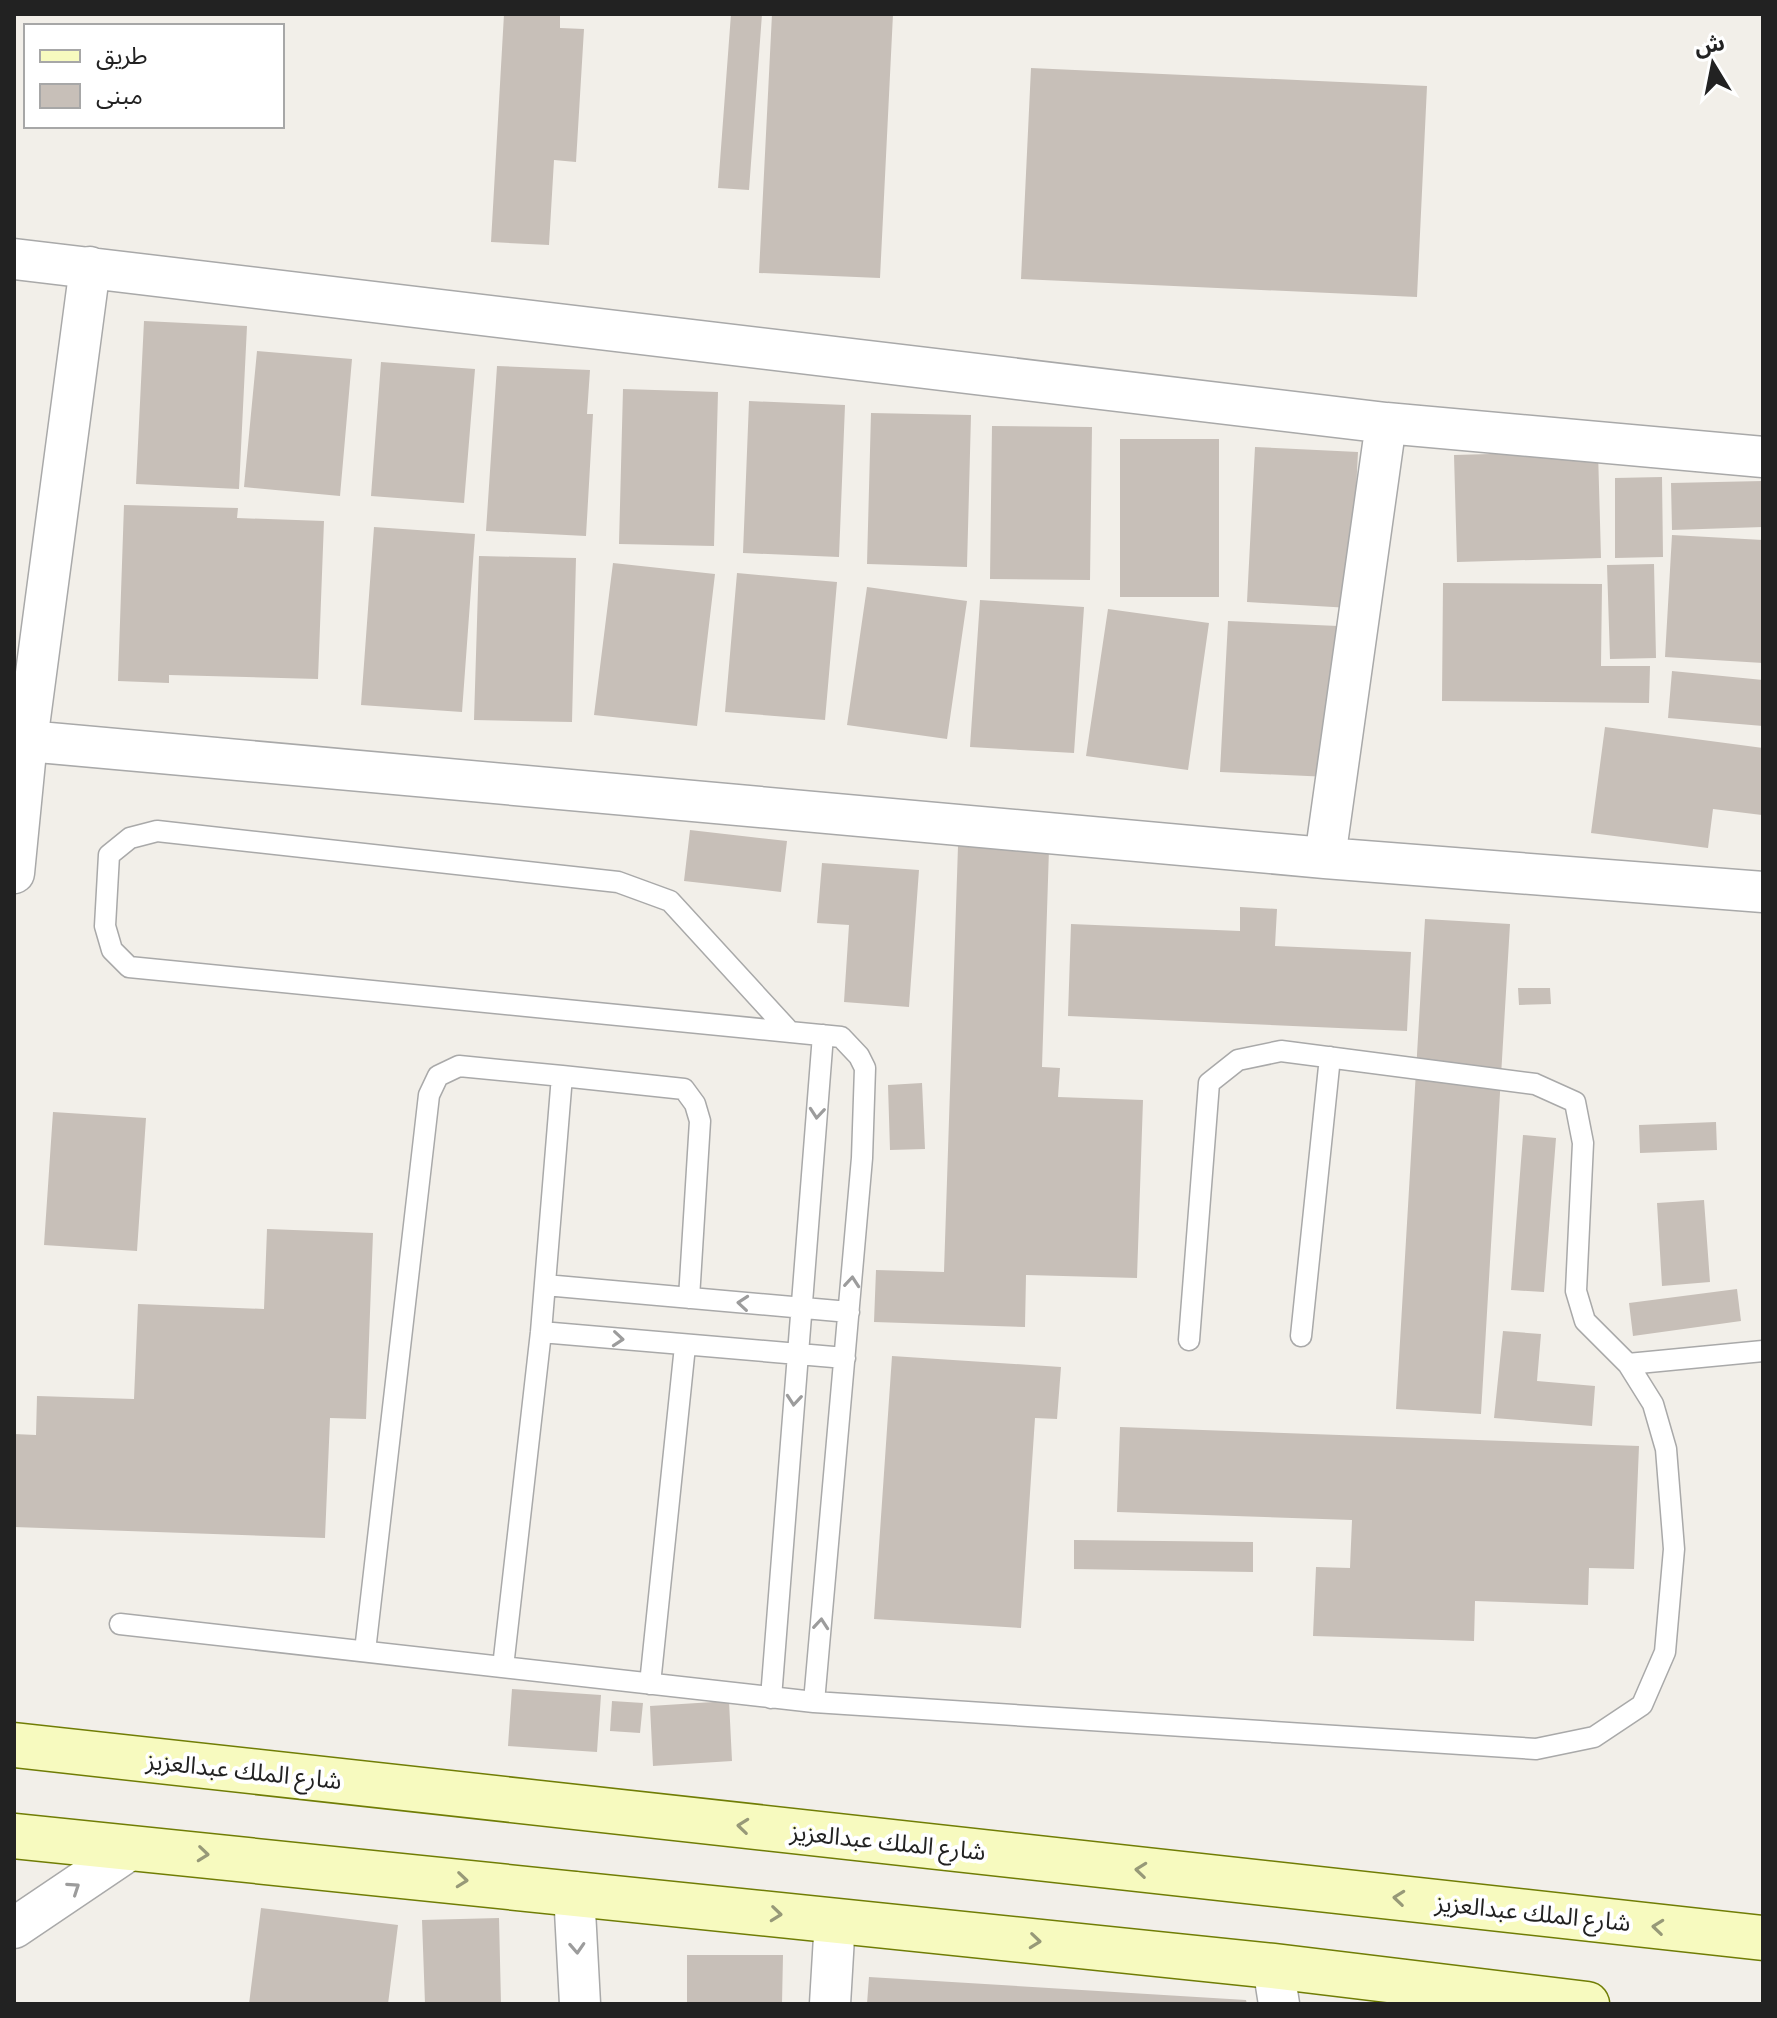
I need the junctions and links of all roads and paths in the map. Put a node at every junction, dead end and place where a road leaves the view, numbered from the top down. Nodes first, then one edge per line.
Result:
1 (14, 259) edge
2 (90, 267) junction
3 (1386, 423) junction
4 (1763, 457) edge
5 (27, 741) junction
6 (1325, 858) junction
7 (14, 873) edge
8 (1763, 892) edge
9 (790, 1032) junction
10 (823, 1035) junction
11 (1330, 1057) junction
12 (562, 1076) junction
13 (545, 1285) junction
14 (689, 1298) junction
15 (801, 1309) junction
16 (849, 1312) junction
17 (541, 1332) junction
18 (1301, 1336) dead end
19 (1189, 1340) dead end
20 (685, 1346) junction
21 (1763, 1351) edge
22 (798, 1355) junction
23 (845, 1358) junction
24 (1628, 1364) junction
25 (120, 1624) dead end
26 (365, 1651) junction
27 (503, 1667) junction
28 (650, 1684) junction
29 (771, 1698) junction
30 (814, 1702) junction
31 (14, 1745) edge
32 (14, 1836) edge
33 (134, 1847) junction
34 (574, 1892) junction
35 (835, 1920) junction
36 (1763, 1921) edge
37 (14, 1928) edge
38 (1717, 1933) junction
39 (1763, 1938) edge
40 (1276, 1985) edge
41 (580, 2004) edge
42 (830, 2004) edge
43 (1587, 2004) edge

1 - 2 street
2 - 3 street
2 - 5 street
3 - 4 street
3 - 6 street
5 - 6 street
5 - 7 street
6 - 8 street
9 - 9 lane
9 - 10 lane
10 -> 15 lane
16 -> 10 lane
11 - 18 lane
11 - 19 lane
11 - 24 lane
12 - 13 lane
12 - 14 lane
12 - 26 lane
13 - 14 lane
13 - 17 lane
15 -> 14 lane
15 - 16 lane
15 - 22 lane
16 - 23 lane
17 -> 20 lane
17 - 27 lane
20 - 22 lane
20 - 28 lane
21 - 24 lane
22 - 23 lane
22 -> 29 lane
30 -> 23 lane
24 - 30 lane
25 - 26 lane
26 - 27 lane
27 - 28 lane
28 - 29 lane
29 - 30 lane
38 -> 31 street, شارع الملك عبدالعزيز
32 - 33 street
33 -> 34 street
37 -> 33 street
34 -> 35 street
34 -> 41 street
35 -> 40 street
35 - 42 street
36 - 38 street
38 - 39 street, شارع الملك عبدالعزيز
40 - 43 street

